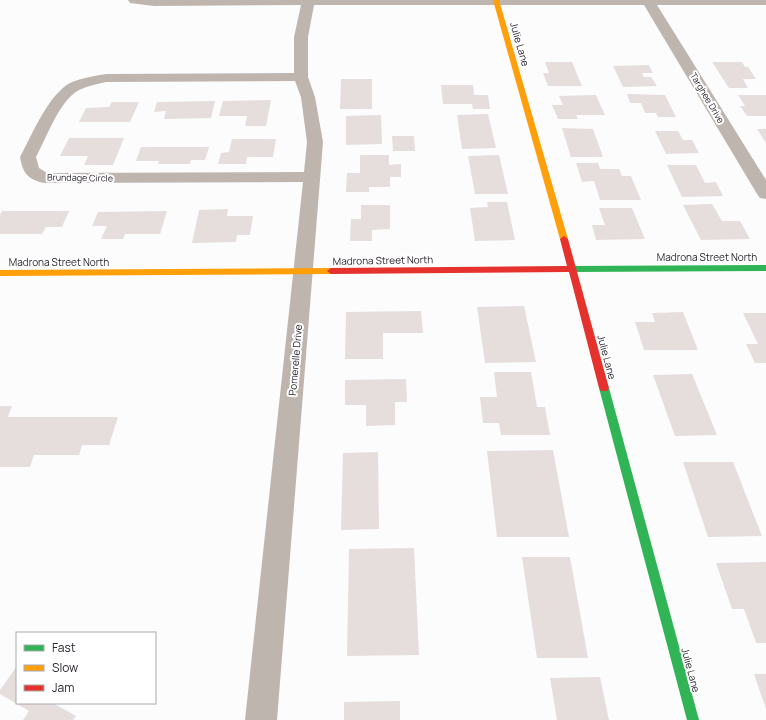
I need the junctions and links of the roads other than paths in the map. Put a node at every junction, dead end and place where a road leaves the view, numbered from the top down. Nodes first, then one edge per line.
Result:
1 (134, 0) edge
2 (496, 0) edge
3 (648, 1) junction
4 (766, 1) edge
5 (308, 2) junction
6 (301, 77) junction
7 (311, 176) junction
8 (766, 194) edge
9 (766, 268) edge
10 (572, 269) junction
11 (303, 272) junction
12 (0, 273) edge
13 (261, 720) edge
14 (693, 720) edge

1 - 5 street
2 - 3 street
2 - 5 street
2 - 10 street, Julie Lane
3 - 4 street
3 - 8 street, Targhee Drive
5 - 6 street, Pomerelle Drive
6 - 7 street, Pomerelle Drive
6 - 7 street, Brundage Circle
7 - 11 street, Pomerelle Drive
9 - 10 street, Madrona Street North
10 - 11 street, Madrona Street North
10 - 14 street, Julie Lane
11 - 12 street, Madrona Street North
11 - 13 street, Pomerelle Drive

